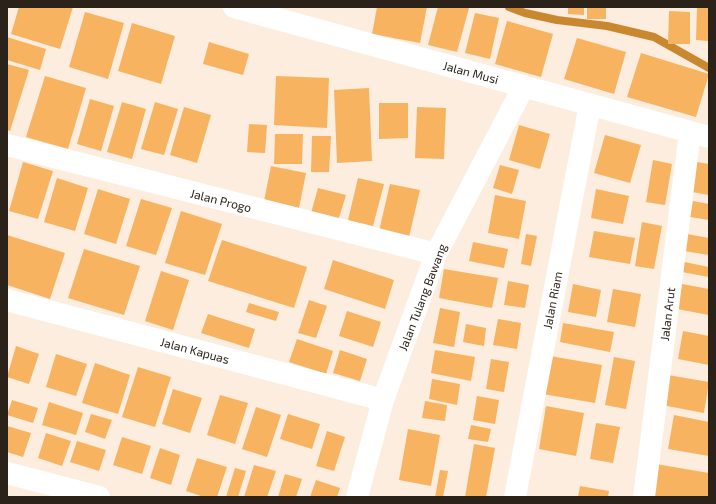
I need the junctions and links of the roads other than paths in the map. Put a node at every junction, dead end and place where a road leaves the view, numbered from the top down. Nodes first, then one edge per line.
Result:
1 (234, 7) edge
2 (524, 86) junction
3 (590, 104) junction
4 (699, 134) edge
5 (7, 145) edge
6 (436, 254) junction
7 (7, 300) edge
8 (383, 400) junction
9 (7, 473) edge
10 (75, 494) edge
11 (99, 497) edge
12 (357, 497) edge
13 (515, 497) edge
14 (644, 497) edge

1 - 2 street, Jalan Musi
2 - 3 street, Jalan Musi
2 - 6 street, Jalan Tulang Bawang
3 - 4 street, Jalan Musi
3 - 13 street, Jalan Riam
4 - 14 street, Jalan Arut
5 - 6 street, Jalan Progo
6 - 8 street, Jalan Tulang Bawang
7 - 8 street, Jalan Kapuas
8 - 12 street, Jalan Tulang Bawang
9 - 10 street
10 - 11 street

